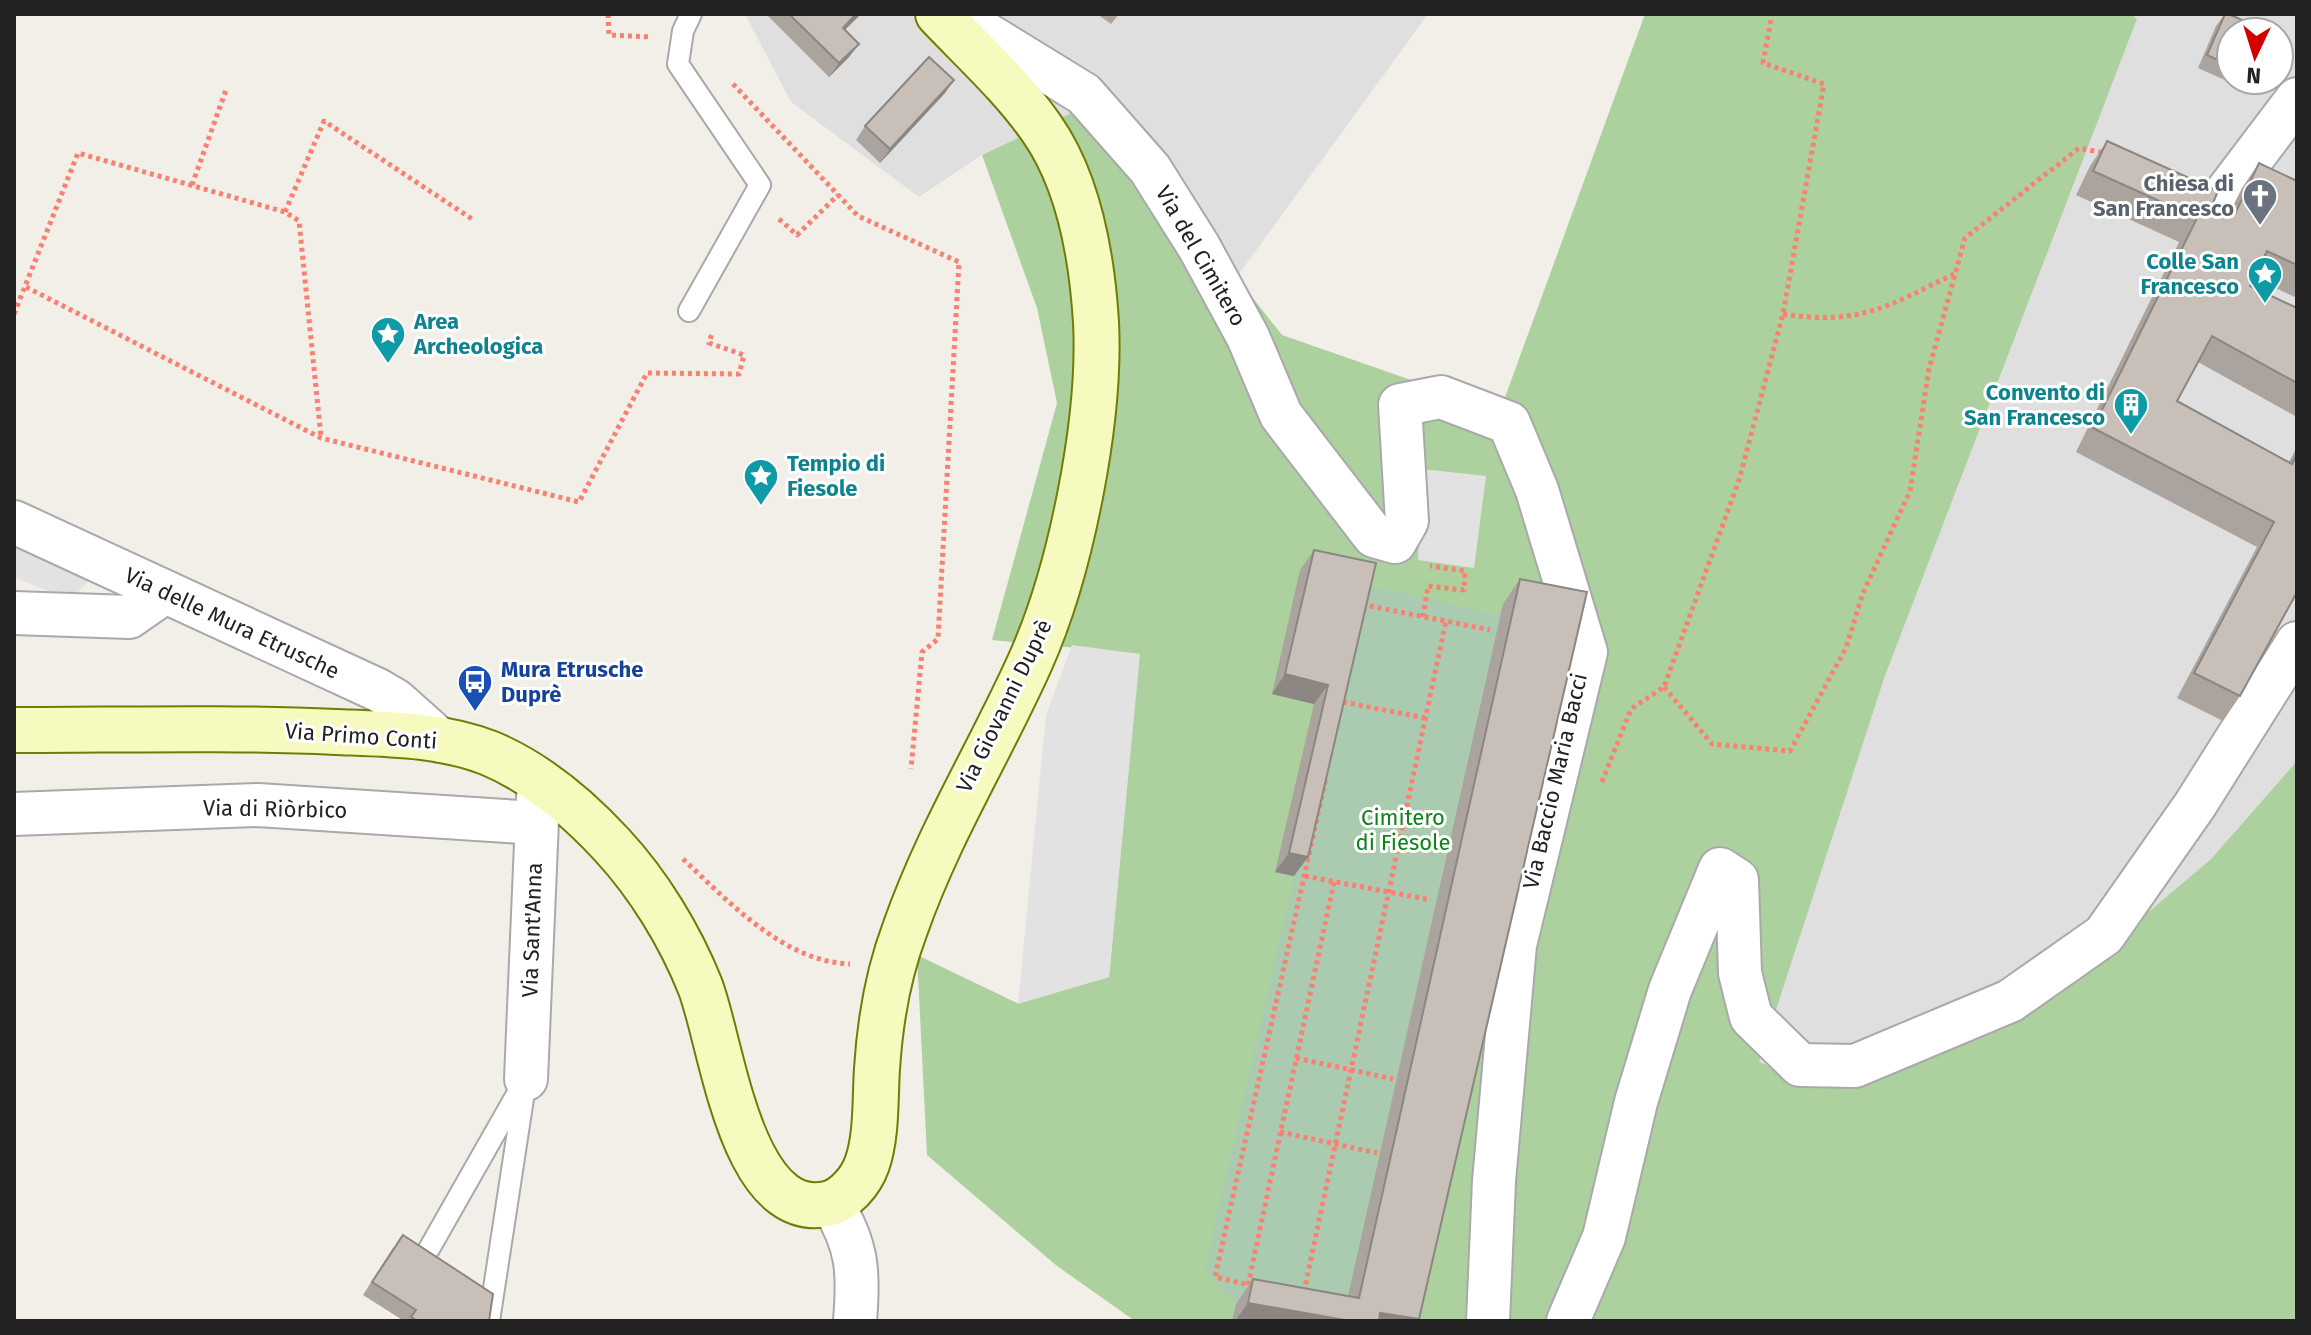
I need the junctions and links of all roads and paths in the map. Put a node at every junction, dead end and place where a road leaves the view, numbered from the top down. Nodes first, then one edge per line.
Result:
1 (608, 14) edge
2 (938, 14) edge
3 (954, 14) edge
4 (1772, 14) edge
5 (687, 22) edge
6 (226, 90) dead end
7 (2297, 99) edge
8 (2118, 160) edge
9 (192, 185) junction
10 (838, 195) junction
11 (2216, 206) edge
12 (285, 212) junction
13 (472, 219) dead end
14 (771, 229) dead end
15 (1955, 274) junction
16 (26, 287) junction
17 (689, 311) dead end
18 (14, 314) edge
19 (1783, 314) junction
20 (713, 331) dead end
21 (321, 438) junction
22 (14, 522) edge
23 (1409, 554) junction
24 (165, 592) junction
25 (14, 613) edge
26 (1423, 617) junction
27 (1362, 619) edge
28 (1446, 621) junction
29 (1490, 630) dead end
30 (2297, 643) edge
31 (1346, 688) edge
32 (1343, 702) junction
33 (1340, 716) edge
34 (1425, 718) junction
35 (14, 730) edge
36 (441, 741) junction
37 (911, 769) dead end
38 (1327, 774) edge
39 (539, 780) junction
40 (14, 814) edge
41 (536, 823) junction
42 (678, 855) dead end
43 (1305, 876) junction
44 (1334, 882) junction
45 (1389, 892) junction
46 (1431, 900) dead end
47 (893, 966) junction
48 (1296, 1058) junction
49 (1351, 1070) junction
50 (526, 1079) junction
51 (1393, 1079) dead end
52 (1280, 1132) junction
53 (1335, 1144) junction
54 (1377, 1153) dead end
55 (832, 1204) junction
56 (429, 1249) edge
57 (1248, 1285) junction
58 (1262, 1288) edge
59 (1290, 1294) edge
60 (1303, 1297) junction
61 (1316, 1300) edge
62 (1489, 1316) edge
63 (489, 1321) edge
64 (855, 1321) edge
65 (1568, 1321) edge

1 - 5 path
2 - 47 street, Via Giovanni Duprè
3 - 23 street, Via del Cimitero
4 - 19 path
5 - 10 path
5 - 17 lane
6 - 9 path
7 - 11 street
8 - 15 path
9 - 12 path
9 - 16 path
10 - 14 path
10 - 37 path
12 - 13 path
12 - 21 path
15 - 19 path
15 - 19 path
16 - 18 path
16 - 21 path
20 - 21 path
22 - 24 street, Via delle Mura Etrusche
23 - 26 path
23 - 62 street, Via Baccio Maria Bacci
24 - 25 street
24 - 36 street, Via delle Mura Etrusche
26 - 27 path
26 - 28 path
28 - 29 path
28 - 34 path
30 - 65 street
31 - 32 path
32 - 33 path
32 - 34 path
34 - 45 path
35 - 36 street, Via Primo Conti
36 - 39 street, Via Primo Conti
38 - 43 path
39 - 41 street, Via Sant'Anna
39 - 55 street, Via Primo Conti
40 - 41 street, Via di Riòrbico
41 - 50 street, Via Sant'Anna
42 - 47 path
43 - 44 path
43 - 57 path
44 - 45 path
44 - 48 path
45 - 46 path
45 - 49 path
47 - 55 street, Via Giovanni Duprè
48 - 49 path
48 - 52 path
49 - 51 path
49 - 53 path
50 - 56 lane
50 - 63 lane
52 - 53 path
52 - 57 path
53 - 54 path
53 - 60 path
55 - 64 street
57 - 58 path
59 - 60 path
60 - 61 path

